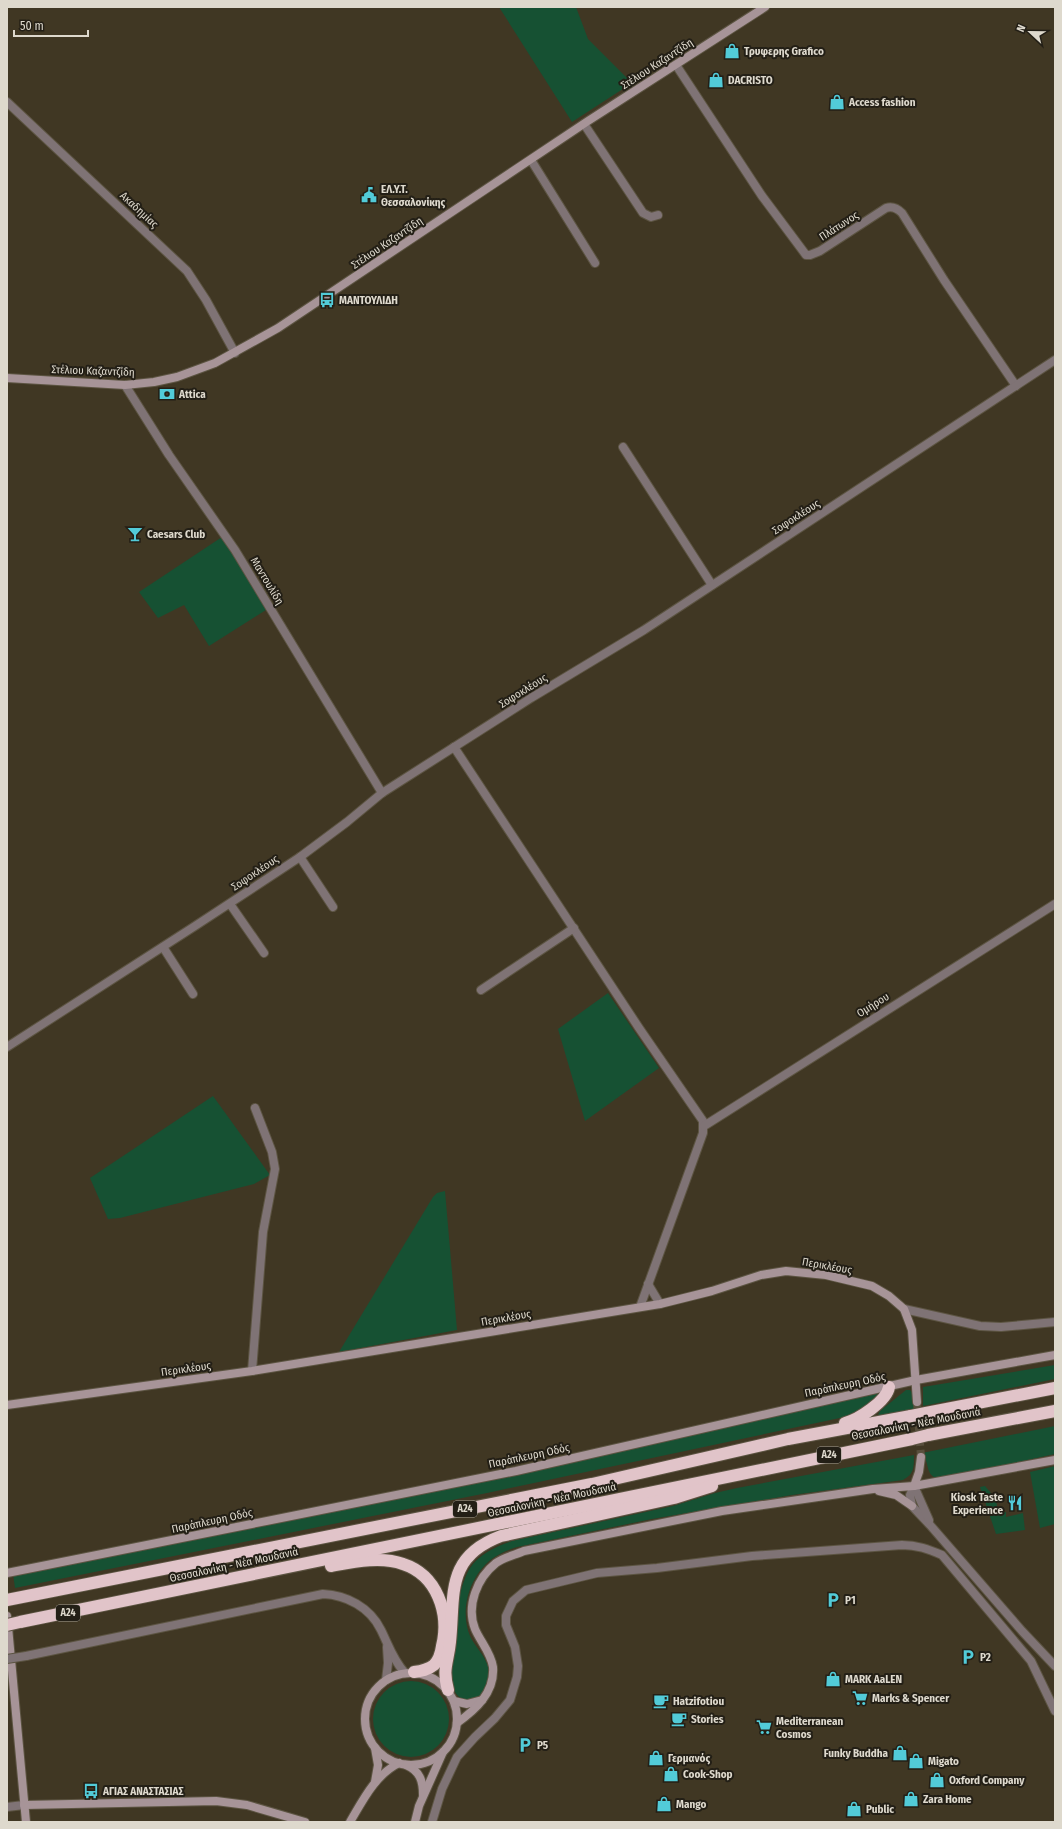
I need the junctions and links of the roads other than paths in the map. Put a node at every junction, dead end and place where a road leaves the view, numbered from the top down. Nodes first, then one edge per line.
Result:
1 (765, 7) edge
2 (676, 65) junction
3 (7, 102) edge
4 (584, 124) junction
5 (531, 160) junction
6 (658, 215) dead end
7 (595, 263) dead end
8 (235, 353) junction
9 (1055, 360) edge
10 (7, 378) edge
11 (125, 385) junction
12 (1016, 386) junction
13 (623, 447) dead end
14 (712, 584) junction
15 (454, 747) junction
16 (382, 793) junction
17 (300, 856) junction
18 (230, 904) junction
19 (1055, 904) edge
20 (334, 907) dead end
21 (574, 928) junction
22 (163, 947) junction
23 (264, 953) dead end
24 (481, 990) dead end
25 (193, 994) dead end
26 (7, 1047) edge
27 (255, 1108) dead end
28 (704, 1126) junction
29 (648, 1284) junction
30 (660, 1304) junction
31 (640, 1307) junction
32 (904, 1309) junction
33 (1055, 1322) edge
34 (1055, 1355) edge
35 (252, 1371) junction
36 (916, 1380) junction
37 (889, 1387) junction
38 (1055, 1388) edge
39 (916, 1402) tunnel mouth
40 (7, 1405) edge
41 (1055, 1411) edge
42 (788, 1439) junction
43 (921, 1457) tunnel mouth
44 (1055, 1460) edge
45 (747, 1472) junction
46 (914, 1486) junction
47 (873, 1489) junction
48 (912, 1506) junction
49 (930, 1525) junction
50 (7, 1573) edge
51 (12, 1599) edge
52 (117, 1603) junction
53 (7, 1616) edge
54 (7, 1625) edge
55 (386, 1644) junction
56 (7, 1660) edge
57 (1055, 1666) edge
58 (410, 1673) junction
59 (386, 1680) junction
60 (448, 1690) junction
61 (482, 1700) junction
62 (454, 1701) junction
63 (1055, 1711) edge
64 (457, 1723) junction
65 (375, 1747) junction
66 (444, 1751) junction
67 (402, 1764) junction
68 (375, 1782) junction
69 (423, 1798) junction
70 (24, 1805) junction
71 (7, 1807) edge
72 (26, 1822) edge
73 (305, 1822) edge
74 (350, 1822) edge
75 (415, 1822) edge
76 (432, 1822) edge

1 - 2 street, Στέλιου Καζαντζίδη
2 - 4 street, Στέλιου Καζαντζίδη
2 - 12 street, Πλάτωνος
3 - 8 street, Ακαδημίας
4 - 5 street, Στέλιου Καζαντζίδη
4 - 6 street
5 - 7 street
5 - 8 street, Στέλιου Καζαντζίδη
8 - 11 street, Στέλιου Καζαντζίδη
9 - 12 street, Σοφοκλέους
10 - 11 street, Στέλιου Καζαντζίδη
11 - 16 street, Μαντουλίδη
12 - 14 street, Σοφοκλέους
13 - 14 street
14 - 15 street, Σοφοκλέους
15 - 16 street, Σοφοκλέους
15 - 21 street
16 - 17 street, Σοφοκλέους
17 - 18 street, Σοφοκλέους
17 - 20 street
18 - 22 street, Σοφοκλέους
18 - 23 street
19 - 28 street, Ομήρου
21 - 24 street
21 - 28 street
22 - 25 street
22 - 26 street, Σοφοκλέους
27 - 35 street
28 - 29 street
29 - 30 street
29 - 31 street
30 - 31 street, Περικλέους
30 - 32 street, Περικλέους
31 - 35 street, Περικλέους
32 - 33 street
32 - 36 street, Περικλέους
34 - 36 street, Παράπλευρη Οδός
35 - 40 street, Περικλέους
36 - 37 street, Παράπλευρη Οδός
36 - 39 street, Περικλέους
37 - 42 highway
37 - 50 street, Παράπλευρη Οδός
38 - 42 highway, Θεσσαλονίκη - Νέα Μουδανιά / Α24, bridge
41 - 45 highway, Θεσσαλονίκη - Νέα Μουδανιά / Α24, bridge
42 - 51 highway, Θεσσαλονίκη - Νέα Μουδανιά / Α24
43 - 46 street
44 - 46 street
45 - 52 highway, Θεσσαλονίκη - Νέα Μουδανιά / Α24
45 - 60 highway
46 - 47 street
46 - 48 street
46 - 49 street
47 - 48 street
47 - 61 street
48 - 49 street
49 - 57 street
52 - 54 highway, Θεσσαλονίκη - Νέα Μουδανιά / Α24, bridge
52 - 58 highway
53 - 70 street
55 - 56 street, bridge
55 - 58 street
55 - 59 street
58 - 59 street
58 - 60 street
59 - 65 street
60 - 62 street
61 - 62 street
61 - 64 street
62 - 64 street
63 - 76 street
64 - 66 street
65 - 67 street
65 - 68 street
66 - 67 street
66 - 69 street
67 - 68 street
67 - 69 street
68 - 74 street
69 - 75 street
70 - 71 street
70 - 72 street
70 - 73 street

